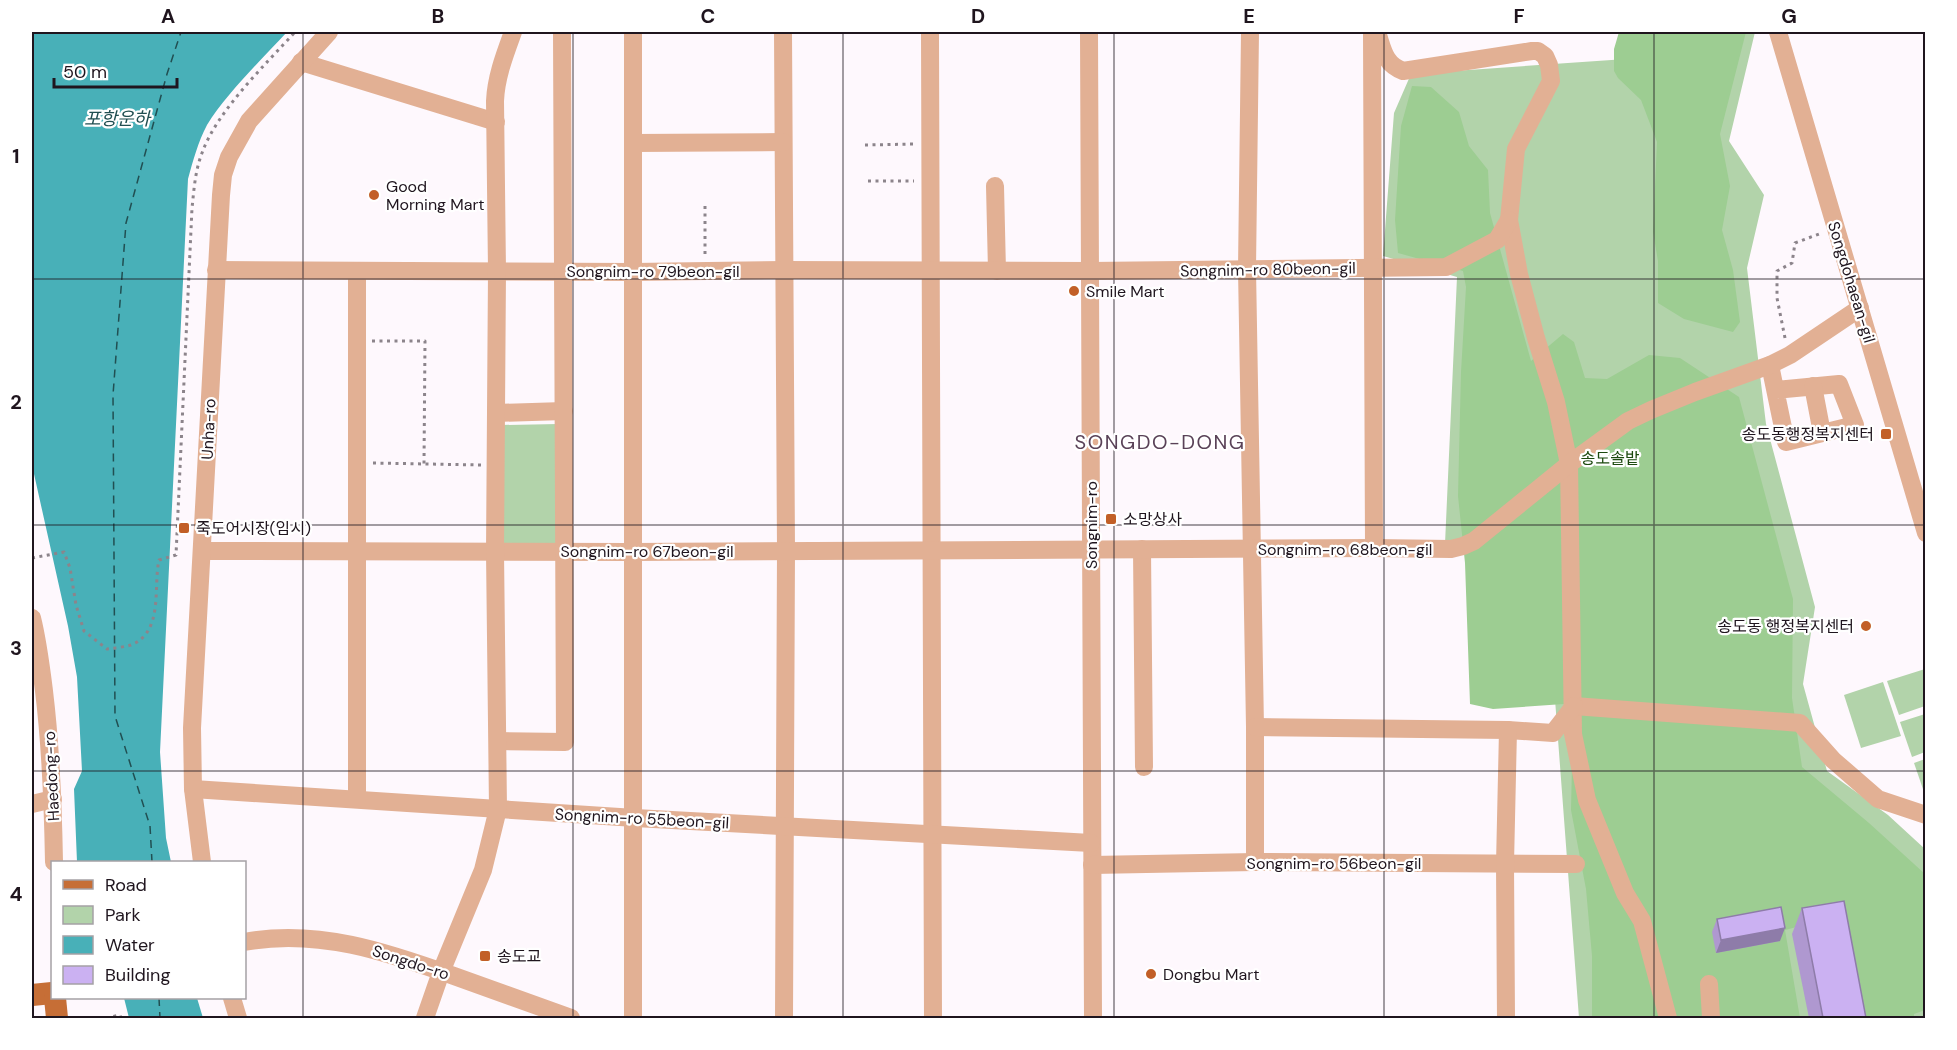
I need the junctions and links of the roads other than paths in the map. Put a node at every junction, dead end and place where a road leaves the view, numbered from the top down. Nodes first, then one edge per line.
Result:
1 (329, 32) edge
2 (513, 32) edge
3 (562, 32) edge
4 (633, 32) edge
5 (783, 32) edge
6 (930, 32) edge
7 (1089, 32) edge
8 (1250, 32) edge
9 (1374, 32) edge
10 (1778, 32) edge
11 (301, 62) junction
12 (496, 122) junction
13 (783, 142) junction
14 (633, 143) junction
15 (995, 186) dead end
16 (1509, 220) junction
17 (1374, 268) junction
18 (1247, 269) junction
19 (216, 270) junction
20 (784, 270) junction
21 (931, 270) junction
22 (357, 271) junction
23 (496, 271) junction
24 (563, 271) junction
25 (996, 271) junction
26 (1090, 271) junction
27 (633, 272) junction
28 (1860, 308) junction
29 (1770, 365) junction
30 (1813, 386) junction
31 (1776, 390) junction
32 (564, 411) junction
33 (496, 413) junction
34 (1822, 433) junction
35 (1569, 464) junction
36 (1925, 528) edge
37 (1252, 548) junction
38 (1374, 548) junction
39 (1091, 549) junction
40 (1142, 549) junction
41 (356, 550) junction
42 (786, 550) junction
43 (932, 550) junction
44 (203, 551) junction
45 (564, 551) junction
46 (495, 552) junction
47 (633, 552) junction
48 (32, 618) edge
49 (35, 642) edge
50 (1574, 706) junction
51 (1255, 727) junction
52 (1508, 730) junction
53 (498, 741) junction
54 (1144, 766) dead end
55 (193, 789) junction
56 (53, 799) junction
57 (357, 799) junction
58 (32, 804) edge
59 (498, 809) junction
60 (1926, 815) edge
61 (634, 818) junction
62 (785, 826) junction
63 (933, 833) junction
64 (1091, 843) junction
65 (54, 861) edge
66 (202, 861) edge
67 (1255, 862) junction
68 (1505, 864) junction
69 (1576, 864) dead end
70 (1092, 866) junction
71 (246, 942) edge
72 (441, 972) junction
73 (1709, 984) dead end
74 (51, 993) edge
75 (32, 995) edge
76 (55, 999) edge
77 (232, 999) edge
78 (57, 1018) edge
79 (238, 1018) edge
80 (425, 1018) edge
81 (571, 1018) edge
82 (633, 1018) edge
83 (784, 1018) edge
84 (933, 1018) edge
85 (1093, 1018) edge
86 (1506, 1018) edge
87 (1668, 1018) edge
88 (1711, 1018) edge

1 - 11 street, Unha-ro
2 - 12 street
3 - 24 street
4 - 14 street
5 - 13 street
6 - 21 street
7 - 26 street, Songnim-ro
8 - 18 street
9 - 16 street
9 - 17 street
10 - 28 street, Songdohaean-gil
11 - 12 street
11 - 19 street, Unha-ro
12 - 23 street
13 - 14 street
13 - 20 street
14 - 27 street
15 - 25 street
16 - 17 street, Songnim-ro 80beon-gil
16 - 35 street
17 - 18 street, Songnim-ro 80beon-gil
17 - 38 street
18 - 26 street, Songnim-ro 80beon-gil
18 - 37 street
19 - 22 street, Songnim-ro 79beon-gil
19 - 44 street, Unha-ro
20 - 21 street, Songnim-ro 79beon-gil
20 - 27 street, Songnim-ro 79beon-gil
20 - 42 street
21 - 25 street, Songnim-ro 79beon-gil
21 - 43 street
22 - 23 street, Songnim-ro 79beon-gil
22 - 41 street
23 - 24 street, Songnim-ro 79beon-gil
23 - 33 street
24 - 27 street, Songnim-ro 79beon-gil
24 - 32 street
25 - 26 street, Songnim-ro 79beon-gil
26 - 39 street, Songnim-ro
27 - 47 street
28 - 29 street, Songnim-ro 68beon-gil
28 - 36 street, Songdohaean-gil
29 - 31 street
29 - 35 street, Songnim-ro 68beon-gil
30 - 31 street
30 - 34 street
30 - 34 street
31 - 34 street
32 - 33 street
32 - 45 street
33 - 46 street
35 - 38 street, Songnim-ro 68beon-gil
35 - 50 street
37 - 38 street, Songnim-ro 68beon-gil
37 - 40 street, Songnim-ro 68beon-gil
37 - 51 street
39 - 40 street, Songnim-ro 68beon-gil
39 - 43 street, Songnim-ro 67beon-gil
39 - 64 street, Songnim-ro
40 - 54 street
41 - 44 street, Songnim-ro 67beon-gil
41 - 46 street, Songnim-ro 67beon-gil
41 - 57 street
42 - 43 street, Songnim-ro 67beon-gil
42 - 47 street, Songnim-ro 67beon-gil
42 - 62 street
43 - 63 street
44 - 55 street, Unha-ro
45 - 46 street, Songnim-ro 67beon-gil
45 - 47 street, Songnim-ro 67beon-gil
45 - 53 street
46 - 53 street
47 - 61 street
48 - 49 street, Haedong-ro
49 - 56 street, Haedong-ro
50 - 52 street
50 - 60 street
50 - 87 street
51 - 52 street
51 - 67 street
52 - 68 street
53 - 59 street
55 - 57 street, Songnim-ro 55beon-gil
55 - 66 street, Unha-ro
56 - 58 street
56 - 65 street, Haedong-ro
57 - 59 street, Songnim-ro 55beon-gil
59 - 61 street, Songnim-ro 55beon-gil
59 - 72 street
61 - 62 street, Songnim-ro 55beon-gil
61 - 82 street
62 - 63 street, Songnim-ro 55beon-gil
62 - 83 street
63 - 64 street, Songnim-ro 55beon-gil
63 - 84 street
64 - 70 street, Songnim-ro
67 - 68 street, Songnim-ro 56beon-gil
67 - 70 street, Songnim-ro 56beon-gil
68 - 69 street, Songnim-ro 56beon-gil
68 - 86 street
70 - 85 street, Songnim-ro
71 - 72 street, Songdo-ro
72 - 80 street
72 - 81 street, Songdo-ro
73 - 88 street
74 - 75 main road
76 - 78 main road
77 - 79 street

